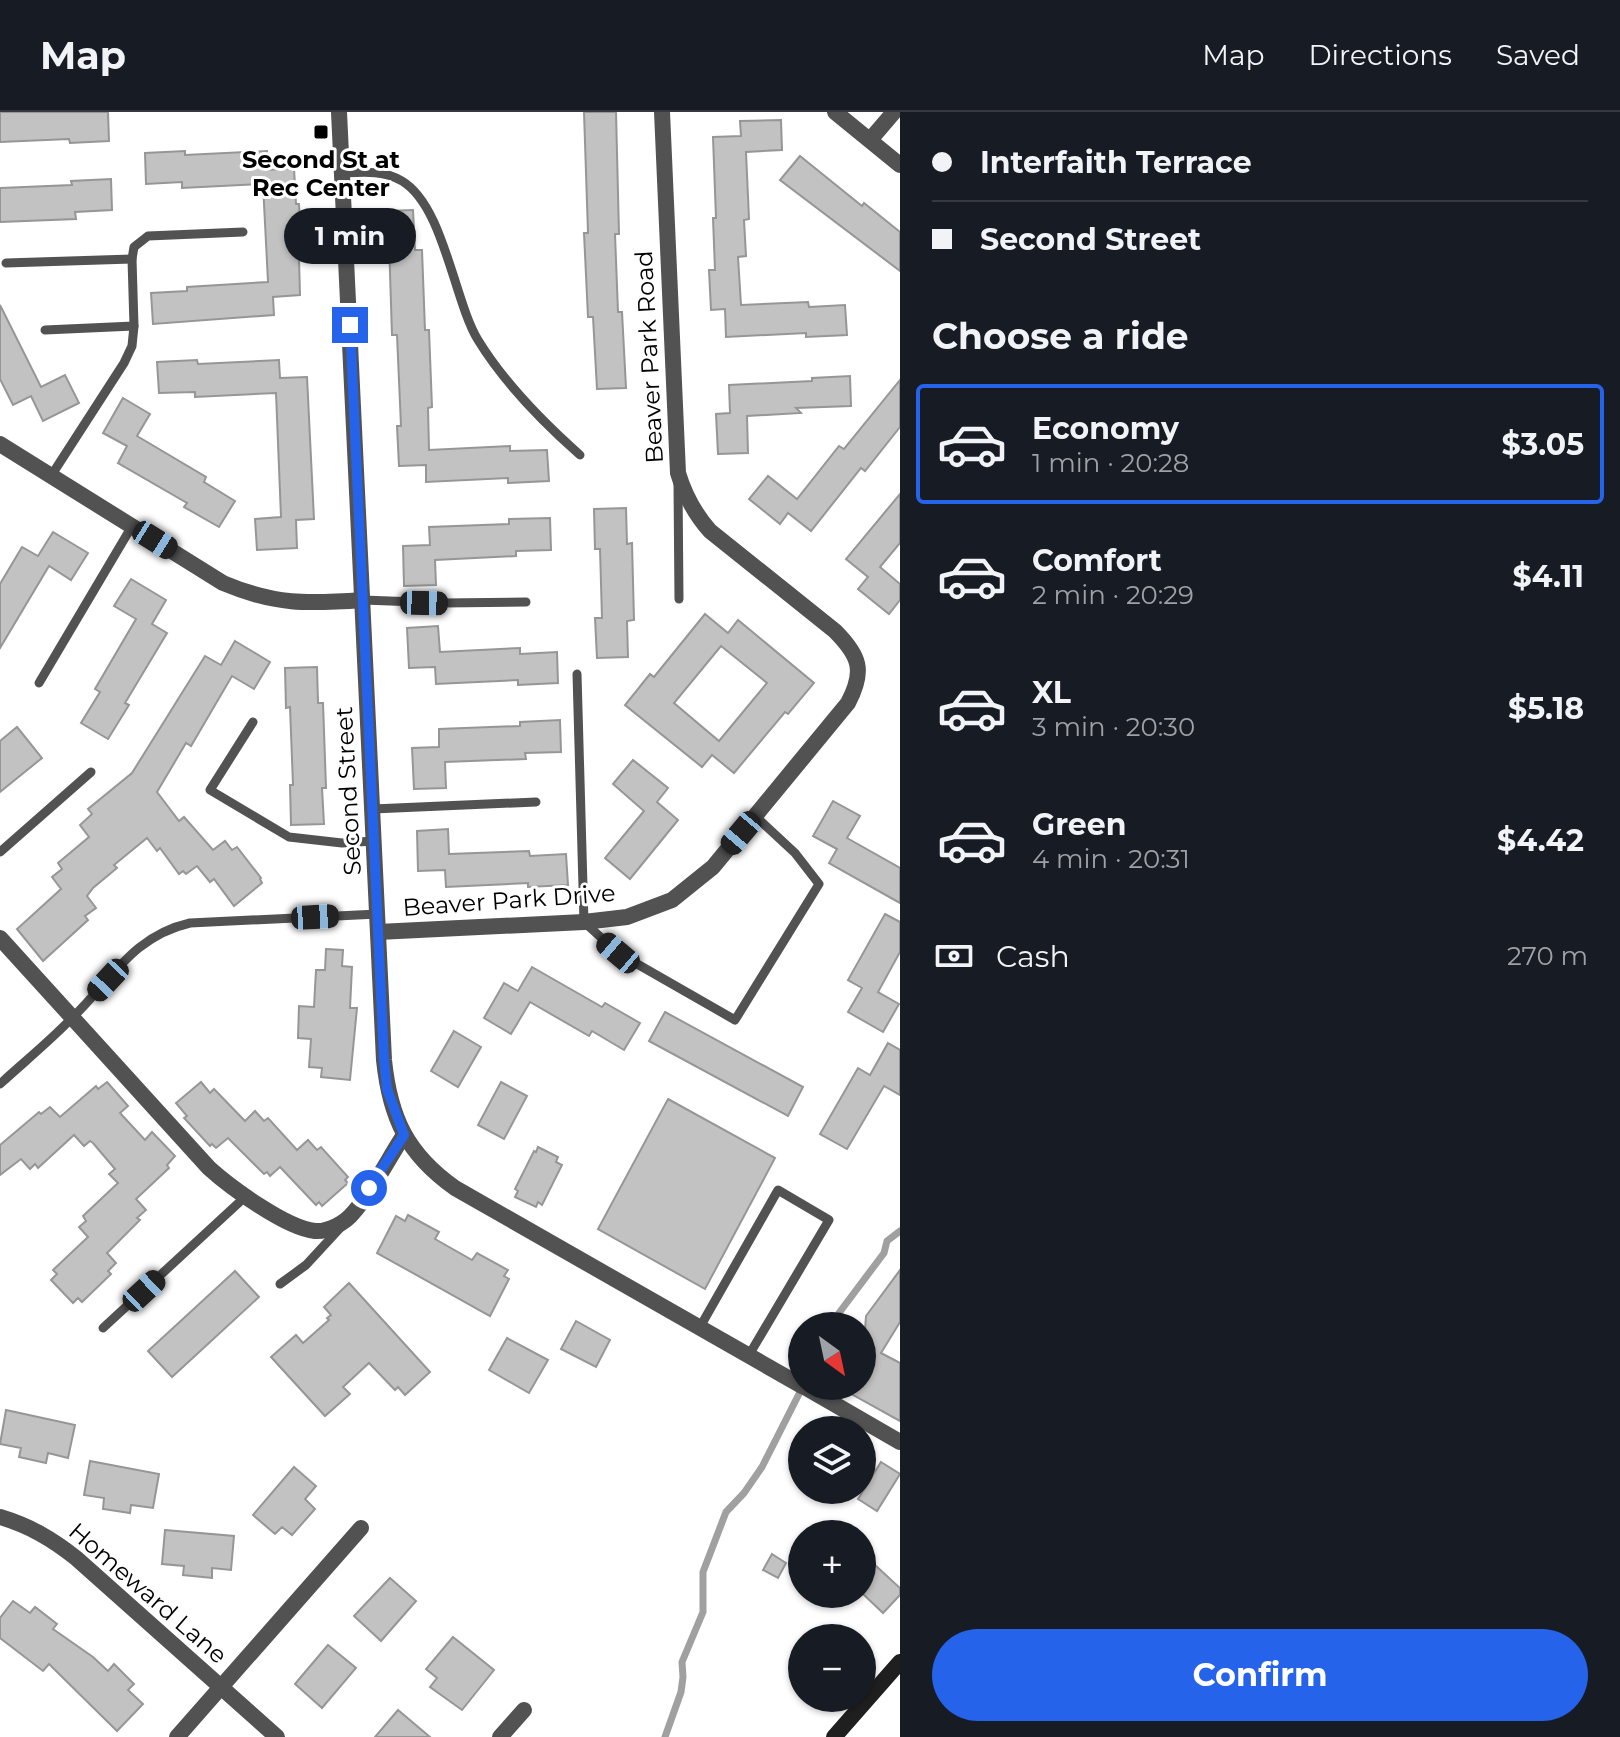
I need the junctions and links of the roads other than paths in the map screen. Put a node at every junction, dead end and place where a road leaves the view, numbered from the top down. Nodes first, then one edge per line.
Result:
1 (339, 112) edge
2 (662, 112) edge
3 (835, 112) edge
4 (894, 112) edge
5 (870, 140) junction
6 (900, 165) edge
7 (343, 173) junction
8 (243, 232) dead end
9 (132, 259) junction
10 (6, 263) dead end
11 (134, 326) junction
12 (45, 330) dead end
13 (0, 444) edge
14 (580, 455) dead end
15 (678, 473) junction
16 (51, 476) junction
17 (132, 526) junction
18 (679, 599) dead end
19 (363, 600) junction
20 (526, 602) dead end
21 (859, 666) joint
22 (577, 674) dead end
23 (39, 683) dead end
24 (253, 722) dead end
25 (91, 772) dead end
26 (536, 802) dead end
27 (373, 809) junction
28 (755, 816) junction
29 (374, 841) junction
30 (0, 852) edge
31 (378, 914) junction
32 (584, 922) junction
33 (378, 932) junction
34 (0, 938) edge
35 (72, 1018) junction
36 (0, 1084) edge
37 (404, 1135) junction
38 (245, 1197) junction
39 (352, 1214) junction
40 (280, 1284) dead end
41 (700, 1327) junction
42 (103, 1328) dead end
43 (749, 1355) junction
44 (788, 1377) edge
45 (828, 1400) edge
46 (900, 1442) edge
47 (0, 1517) edge
48 (361, 1528) dead end
49 (900, 1662) edge
50 (220, 1688) junction
51 (524, 1710) dead end
52 (177, 1737) edge
53 (277, 1737) edge
54 (500, 1737) edge
55 (834, 1737) edge

1 - 7 street, Second Street
2 - 15 street, Beaver Park Road
3 - 5 street
4 - 5 street
5 - 6 street
7 - 14 lane
7 - 19 street, Second Street
8 - 9 lane
9 - 10 lane
9 - 11 lane
11 - 12 lane
11 - 16 lane
13 - 16 street
15 - 18 lane
15 - 21 street, Beaver Park Road
16 - 17 street
17 - 19 street
17 - 23 lane
19 - 20 lane
19 - 27 street, Second Street
21 - 28 street, Beaver Park Drive
22 - 32 lane
24 - 29 lane
25 - 30 lane
26 - 27 lane
27 - 29 street, Second Street
28 - 32 street, Beaver Park Drive
28 - 32 lane
29 - 31 street, Second Street
31 - 33 street, Second Street
31 - 35 lane
32 - 33 street, Beaver Park Drive
33 - 37 street, Second Street
34 - 35 street
35 - 36 lane
35 - 38 street
37 - 39 street
37 - 41 street, Second Street
38 - 39 street
38 - 42 lane
39 - 40 lane
41 - 43 street, Second Street
41 - 43 lane
43 - 44 street, Second Street
45 - 46 street, Second Street
47 - 50 street, Homeward Lane
48 - 50 street
49 - 55 main road
50 - 52 street
50 - 53 street, Homeward Lane
51 - 54 street

